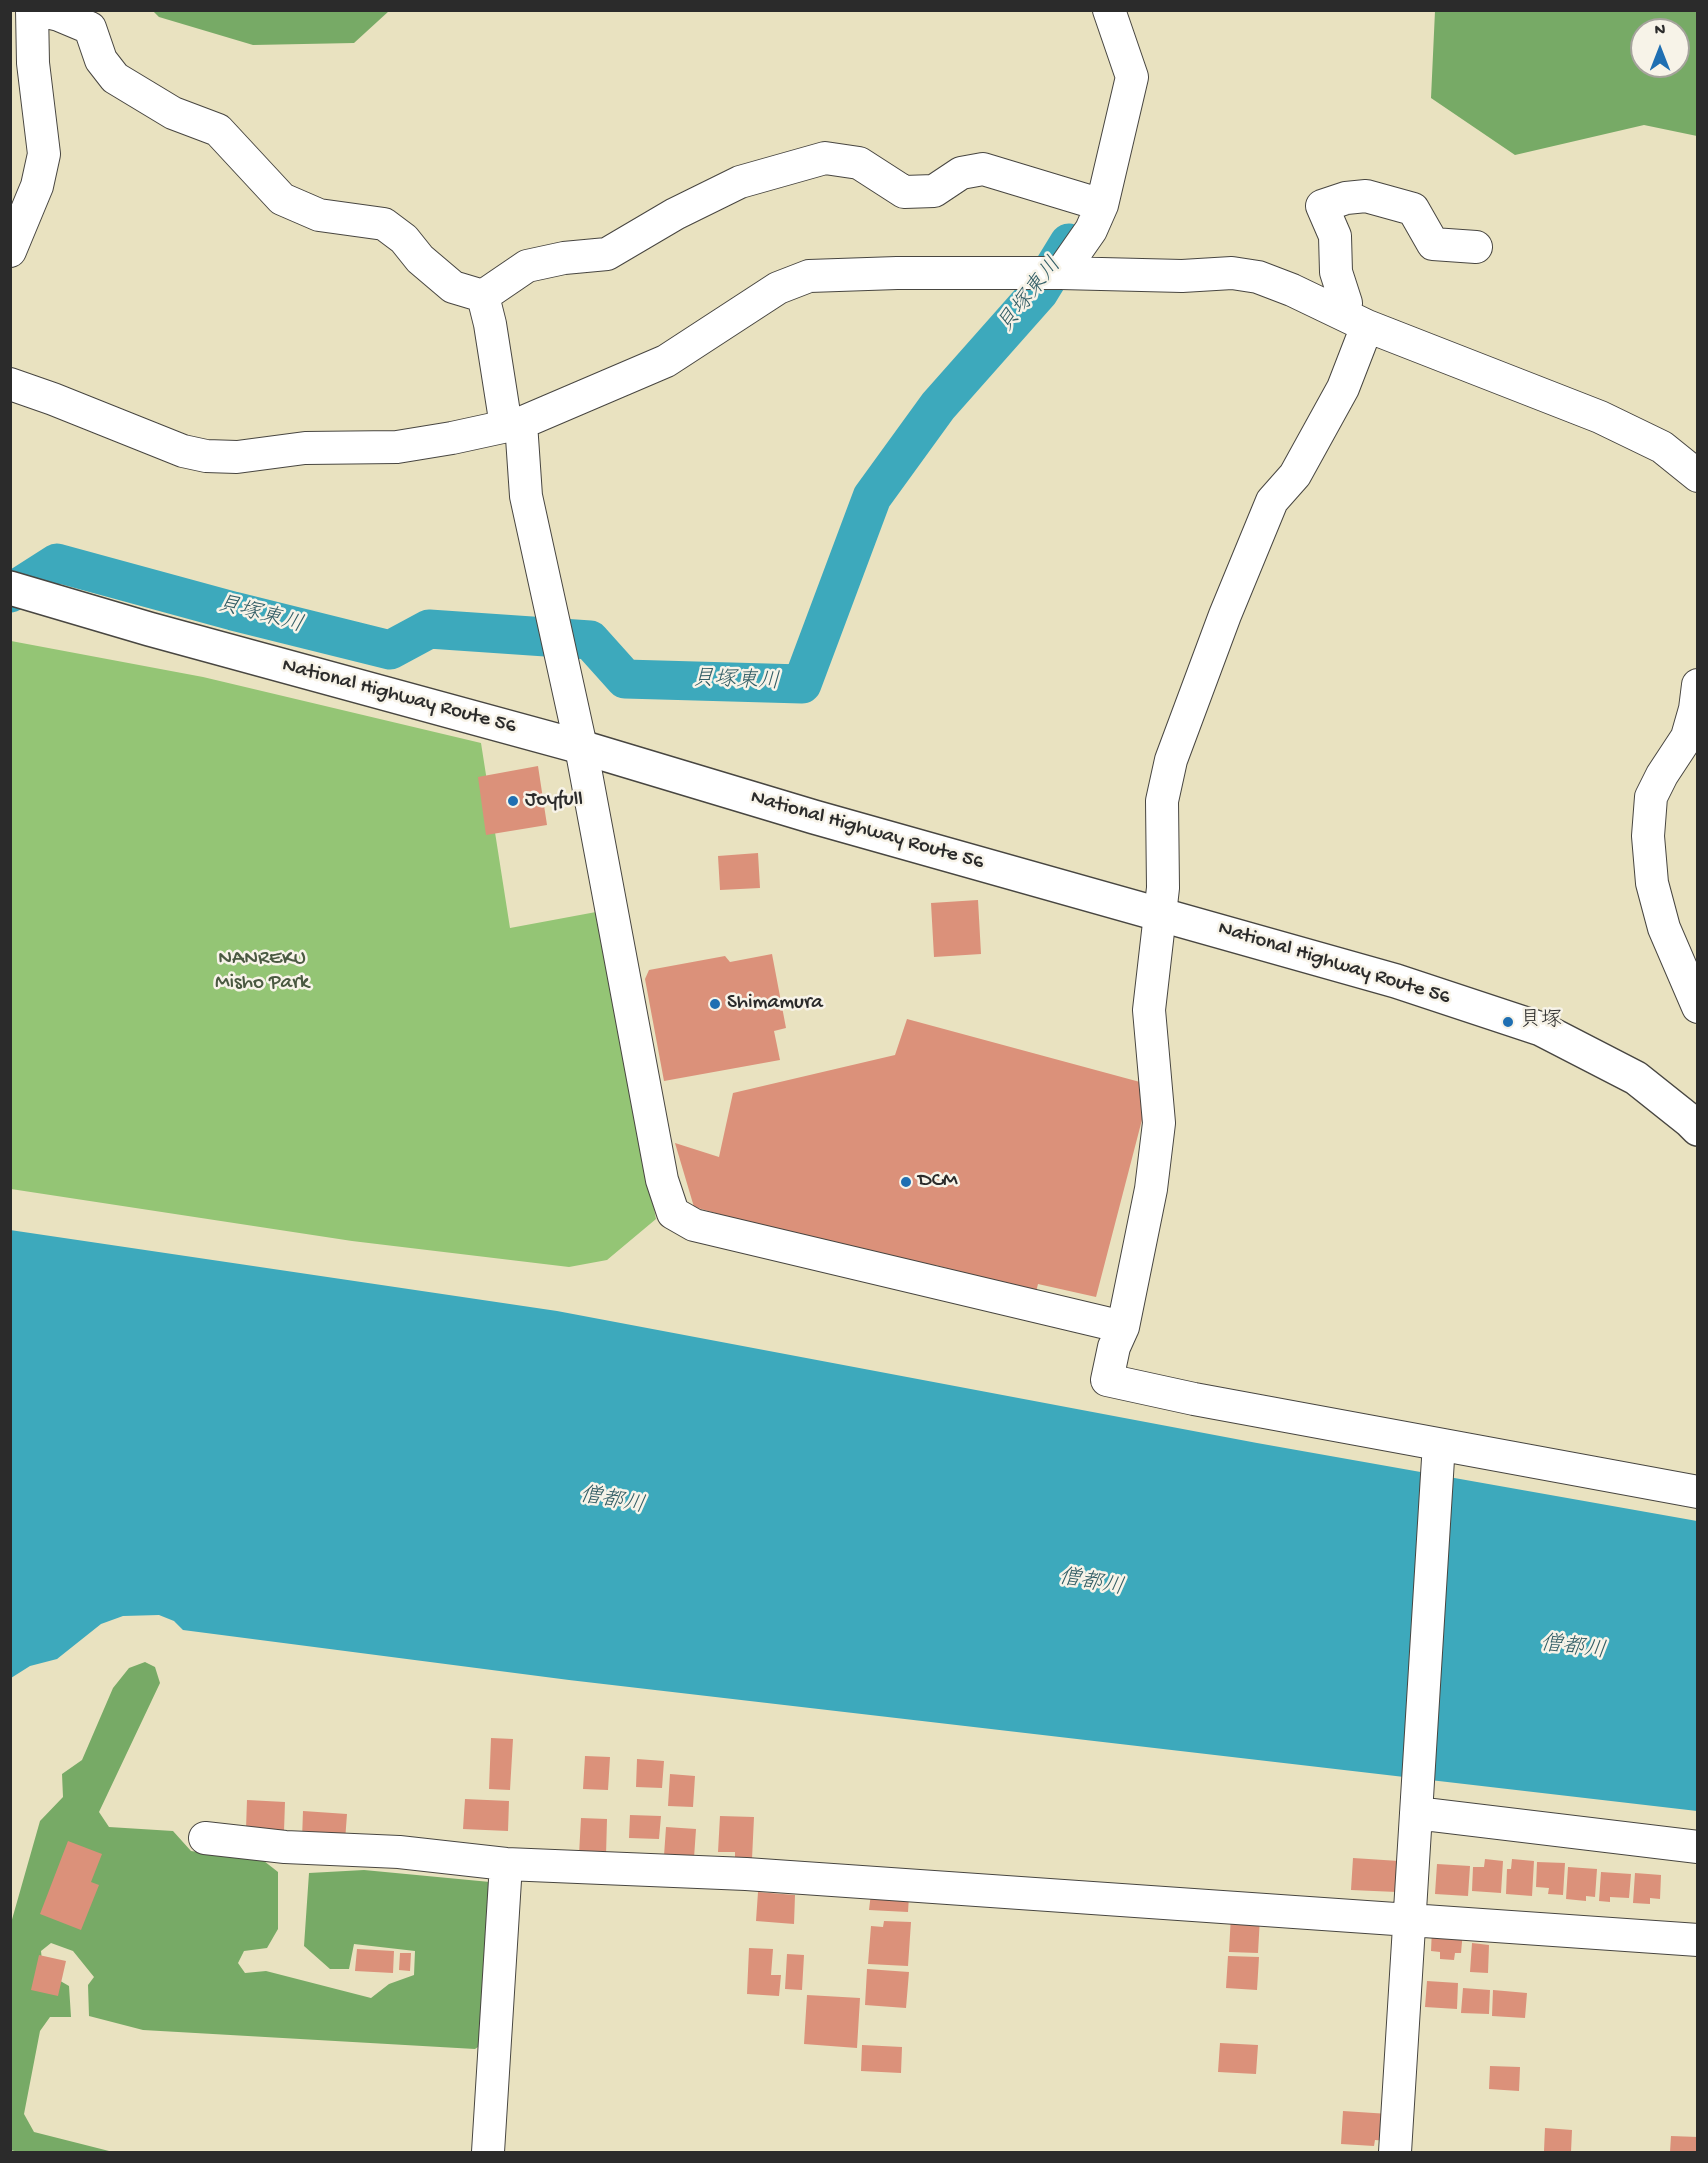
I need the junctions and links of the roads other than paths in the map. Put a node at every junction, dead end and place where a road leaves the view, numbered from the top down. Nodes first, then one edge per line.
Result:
1 (32, 10) edge
2 (38, 10) edge
3 (1109, 10) edge
4 (1102, 205) junction
5 (1476, 247) dead end
6 (10, 251) edge
7 (1061, 273) junction
8 (483, 296) junction
9 (1355, 320) junction
10 (10, 384) edge
11 (513, 425) junction
12 (1698, 476) edge
13 (10, 588) edge
14 (1698, 685) edge
15 (581, 747) junction
16 (1161, 913) junction
17 (1698, 1008) edge
18 (1698, 1129) edge
19 (1123, 1328) junction
20 (1439, 1452) junction
21 (1690, 1488) edge
22 (1417, 1806) junction
23 (205, 1838) dead end
24 (1698, 1847) edge
25 (506, 1864) junction
26 (1409, 1919) junction
27 (1698, 1940) edge
28 (488, 2152) edge
29 (1395, 2152) edge

1 - 6 street
2 - 8 street
3 - 4 street
4 - 7 street
4 - 8 street
5 - 9 street
7 - 9 street
7 - 11 street
8 - 11 street
9 - 12 street
9 - 16 street
10 - 11 street
11 - 15 street
13 - 15 highway, National Highway Route 56
14 - 17 street
15 - 16 highway, National Highway Route 56
15 - 19 street
16 - 18 highway, National Highway Route 56
16 - 19 street
19 - 20 street
20 - 21 street
20 - 22 street
22 - 24 street
22 - 26 street
23 - 25 street
25 - 26 street
25 - 28 street
26 - 27 street
26 - 29 street

